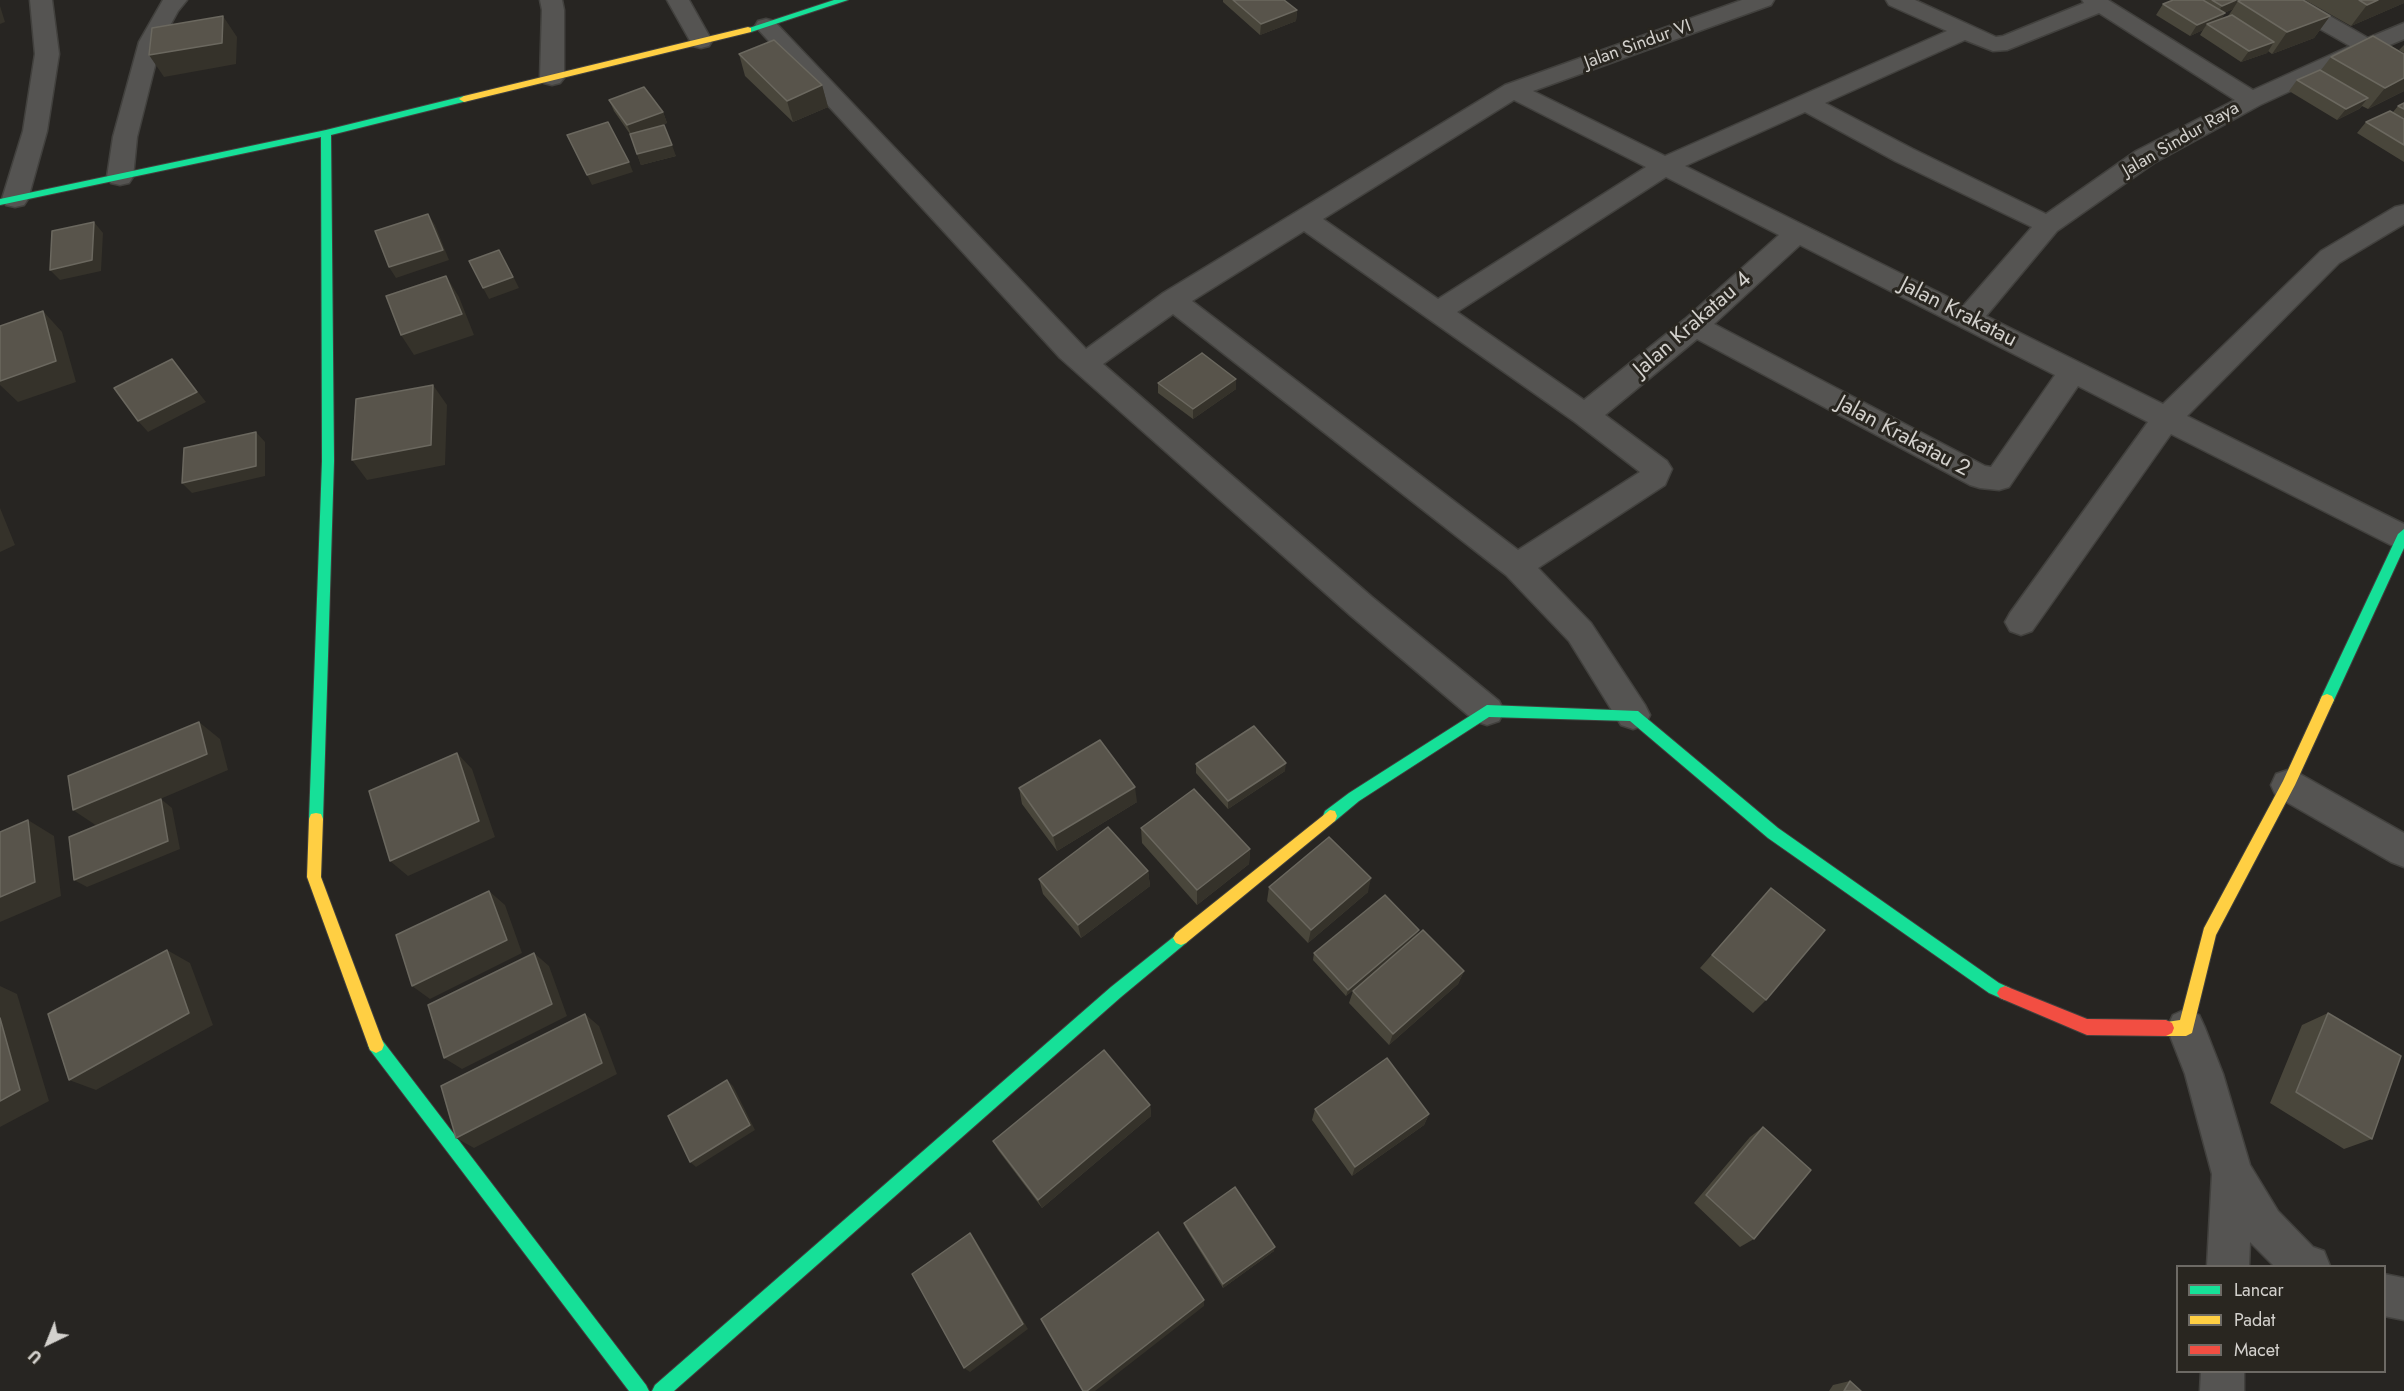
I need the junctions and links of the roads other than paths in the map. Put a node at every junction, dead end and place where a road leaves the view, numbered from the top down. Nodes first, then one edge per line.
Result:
1 (41, 0) edge
2 (176, 0) edge
3 (551, 0) edge
4 (678, 0) edge
5 (843, 0) edge
6 (1763, 0) edge
7 (1897, 0) edge
8 (2286, 0) edge
9 (2096, 2) edge
10 (766, 26) junction
11 (2404, 30) edge
12 (1966, 31) junction
13 (700, 41) junction
14 (2366, 46) junction
15 (2404, 68) edge
16 (552, 78) junction
17 (1514, 90) junction
18 (2252, 100) junction
19 (1806, 103) junction
20 (326, 133) junction
21 (1665, 166) junction
22 (120, 177) junction
23 (8, 201) edge
24 (2404, 213) edge
25 (1305, 219) junction
26 (2048, 225) junction
27 (1798, 232) junction
28 (1173, 300) junction
29 (1437, 312) junction
30 (1969, 318) junction
31 (1695, 326) junction
32 (1086, 363) junction
33 (2073, 371) junction
34 (1586, 415) junction
35 (2166, 419) junction
36 (2403, 536) edge
37 (1517, 566) junction
38 (2020, 622) dead end
39 (1487, 711) junction
40 (1633, 715) junction
41 (2288, 785) junction
42 (2404, 851) edge
43 (2186, 1028) junction
44 (2232, 1174) junction
45 (2228, 1265) edge
46 (2306, 1265) edge
47 (2386, 1295) edge
48 (2404, 1299) edge
49 (2223, 1373) edge
50 (640, 1391) edge
51 (661, 1391) edge
52 (2222, 1391) edge

1 - 23 street
2 - 22 street
3 - 16 street
4 - 13 street
5 - 10 street
6 - 17 street, Jalan Sindur VI
7 - 12 street
8 - 14 street
9 - 12 street
9 - 18 street
10 - 13 street
10 - 32 street
11 - 14 street, Jalan Sindur Raya
12 - 19 street
13 - 16 street
14 - 15 street
14 - 18 street, Jalan Sindur Raya
16 - 20 street
17 - 21 street, Jalan Krakatau
17 - 25 street, Jalan Sindur VI
18 - 26 street, Jalan Sindur Raya
19 - 21 street
19 - 26 street
20 - 22 street
20 - 50 street
21 - 27 street, Jalan Krakatau
21 - 29 street
22 - 23 street
24 - 35 street
25 - 28 street, Jalan Sindur VI
25 - 29 street
26 - 30 street, Jalan Sindur Raya
27 - 30 street, Jalan Krakatau
27 - 31 street, Jalan Krakatau 4
28 - 32 street, Jalan Sindur VI
28 - 37 street
29 - 34 street
30 - 33 street, Jalan Krakatau
31 - 33 street, Jalan Krakatau 2
31 - 34 street, Jalan Krakatau 4
32 - 39 street
33 - 35 street, Jalan Krakatau
34 - 37 street
35 - 36 street, Jalan Krakatau
35 - 38 street
36 - 41 street
37 - 40 street
39 - 40 street
39 - 51 street
40 - 43 street
41 - 42 street
41 - 43 street
43 - 44 street
44 - 45 street
44 - 46 street
47 - 48 street
49 - 52 street

